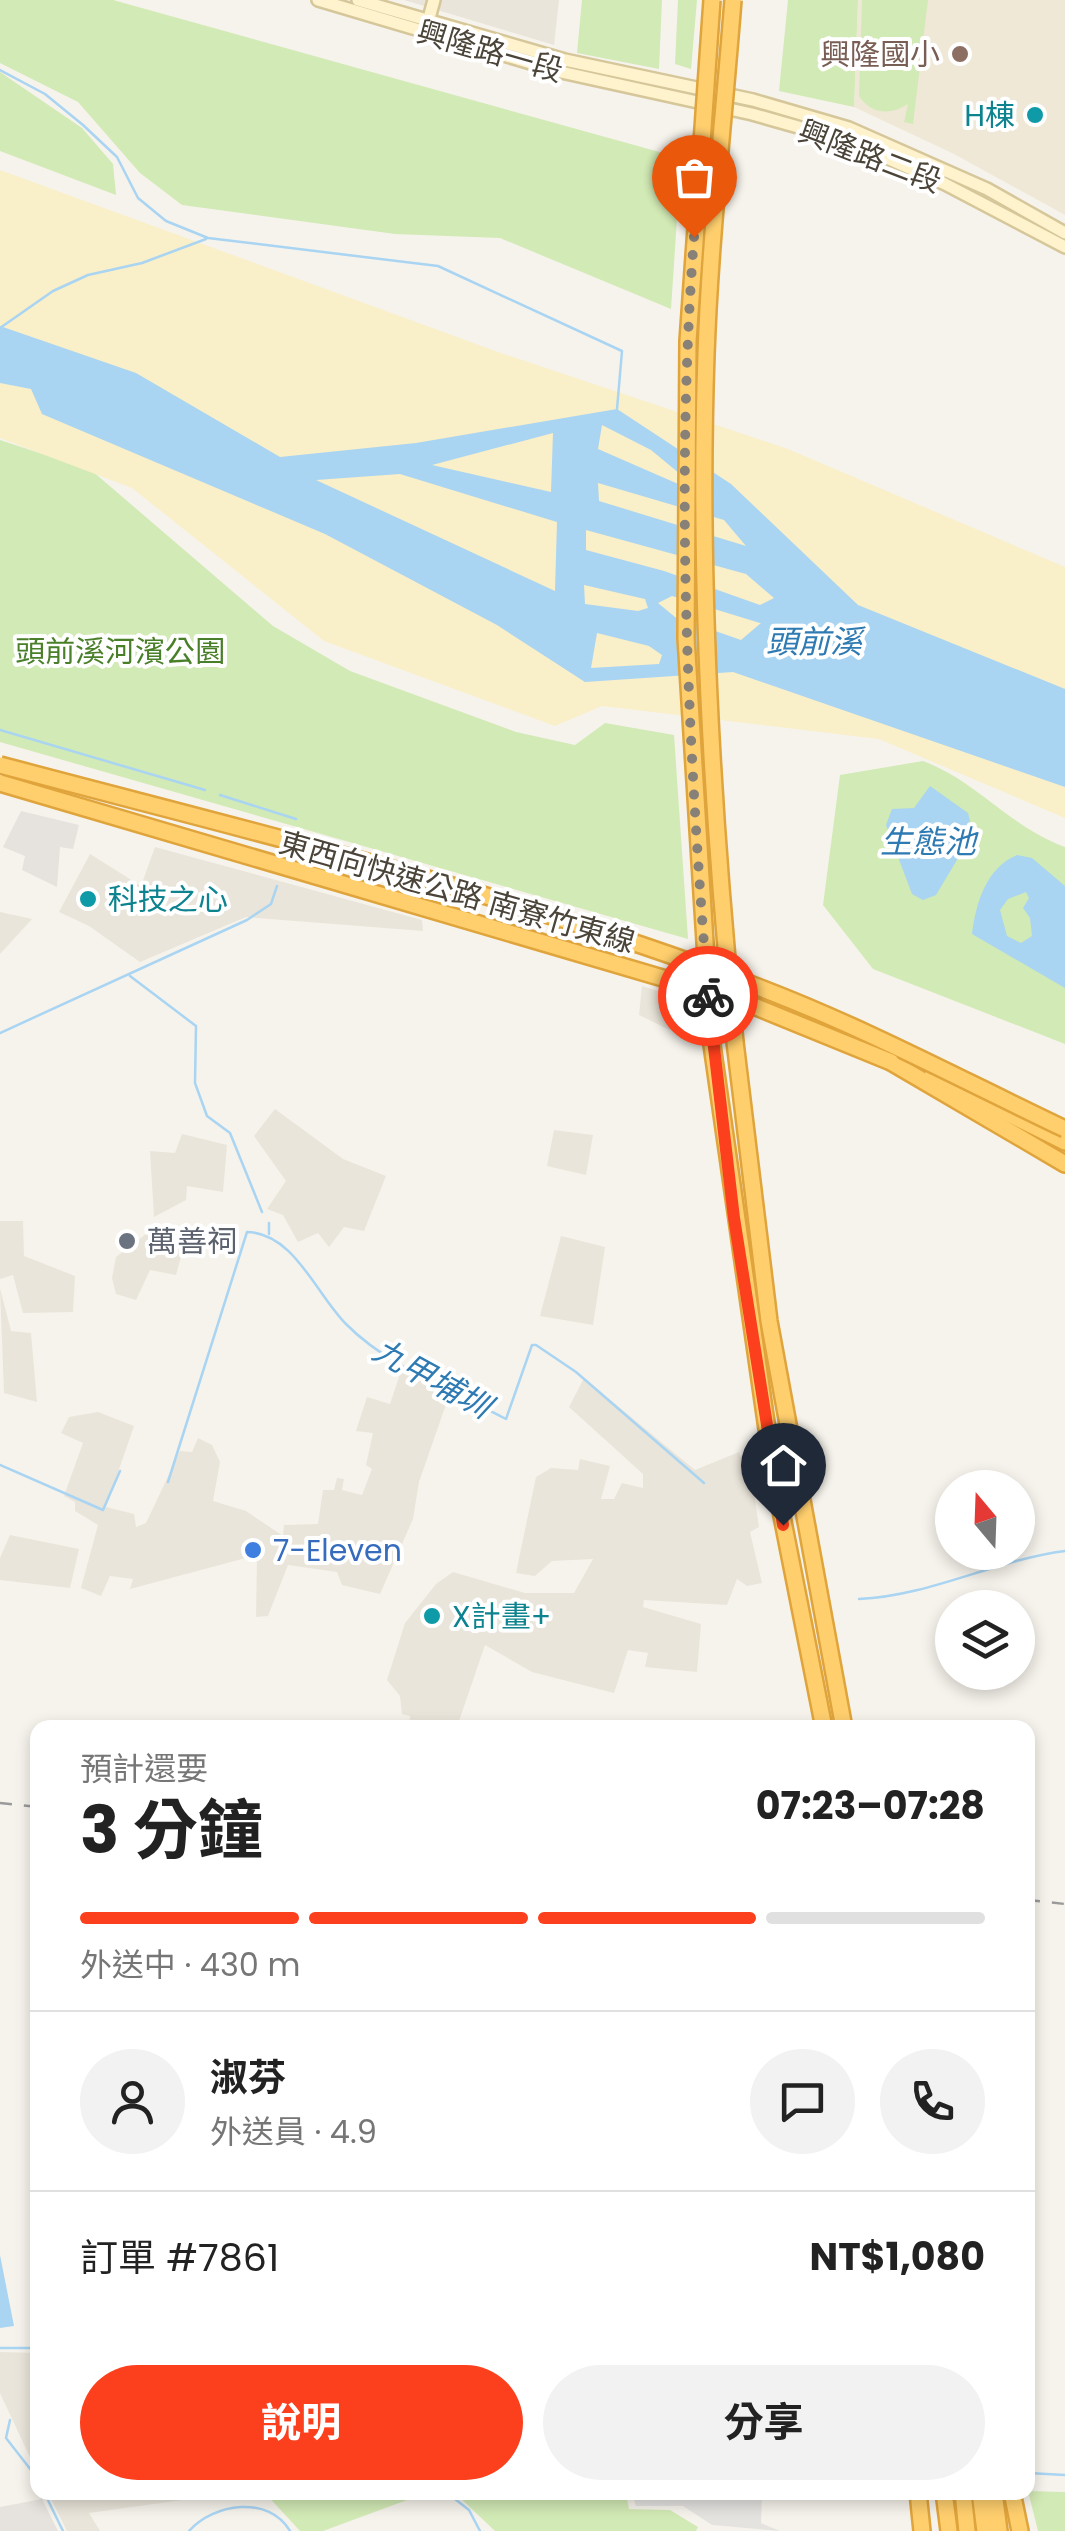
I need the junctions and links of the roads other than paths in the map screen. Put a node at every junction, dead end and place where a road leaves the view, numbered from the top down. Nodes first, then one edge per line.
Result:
1 (318, 0) edge
2 (358, 0) edge
3 (417, 0) edge
4 (434, 0) edge
5 (712, 0) edge
6 (733, 0) edge
7 (411, 22) junction
8 (427, 27) junction
9 (664, 89) junction
10 (1065, 233) edge
11 (1065, 248) edge
12 (0, 765) edge
13 (0, 783) edge
14 (891, 1062) junction
15 (1065, 1129) edge
16 (1065, 1142) edge
17 (1065, 1164) edge
18 (822, 1720) edge
19 (843, 1720) edge
20 (919, 2500) edge
21 (945, 2500) edge
22 (964, 2500) edge
23 (981, 2500) edge
24 (995, 2500) edge
25 (1014, 2500) edge
26 (922, 2531) edge
27 (949, 2531) edge
28 (967, 2531) edge
29 (986, 2531) edge
30 (999, 2531) edge
31 (1020, 2531) edge

1 - 7 street, 興隆路一段
2 - 7 street, 興隆路一段
3 - 7 street
4 - 8 street
5 - 18 highway, bridge
6 - 19 highway, bridge
7 - 8 street, 興隆路一段
8 - 9 street, 興隆路一段
9 - 10 street, 興隆路二段
9 - 11 street, 興隆路二段
12 - 15 highway, 東西向快速公路 南寮竹東線, bridge
13 - 14 highway, 東西向快速公路 南寮竹東線, bridge
14 - 16 highway, 東西向快速公路 南寮竹東線
14 - 17 highway
20 - 26 highway
21 - 27 highway
22 - 28 highway
23 - 29 highway
24 - 30 highway
25 - 31 highway

